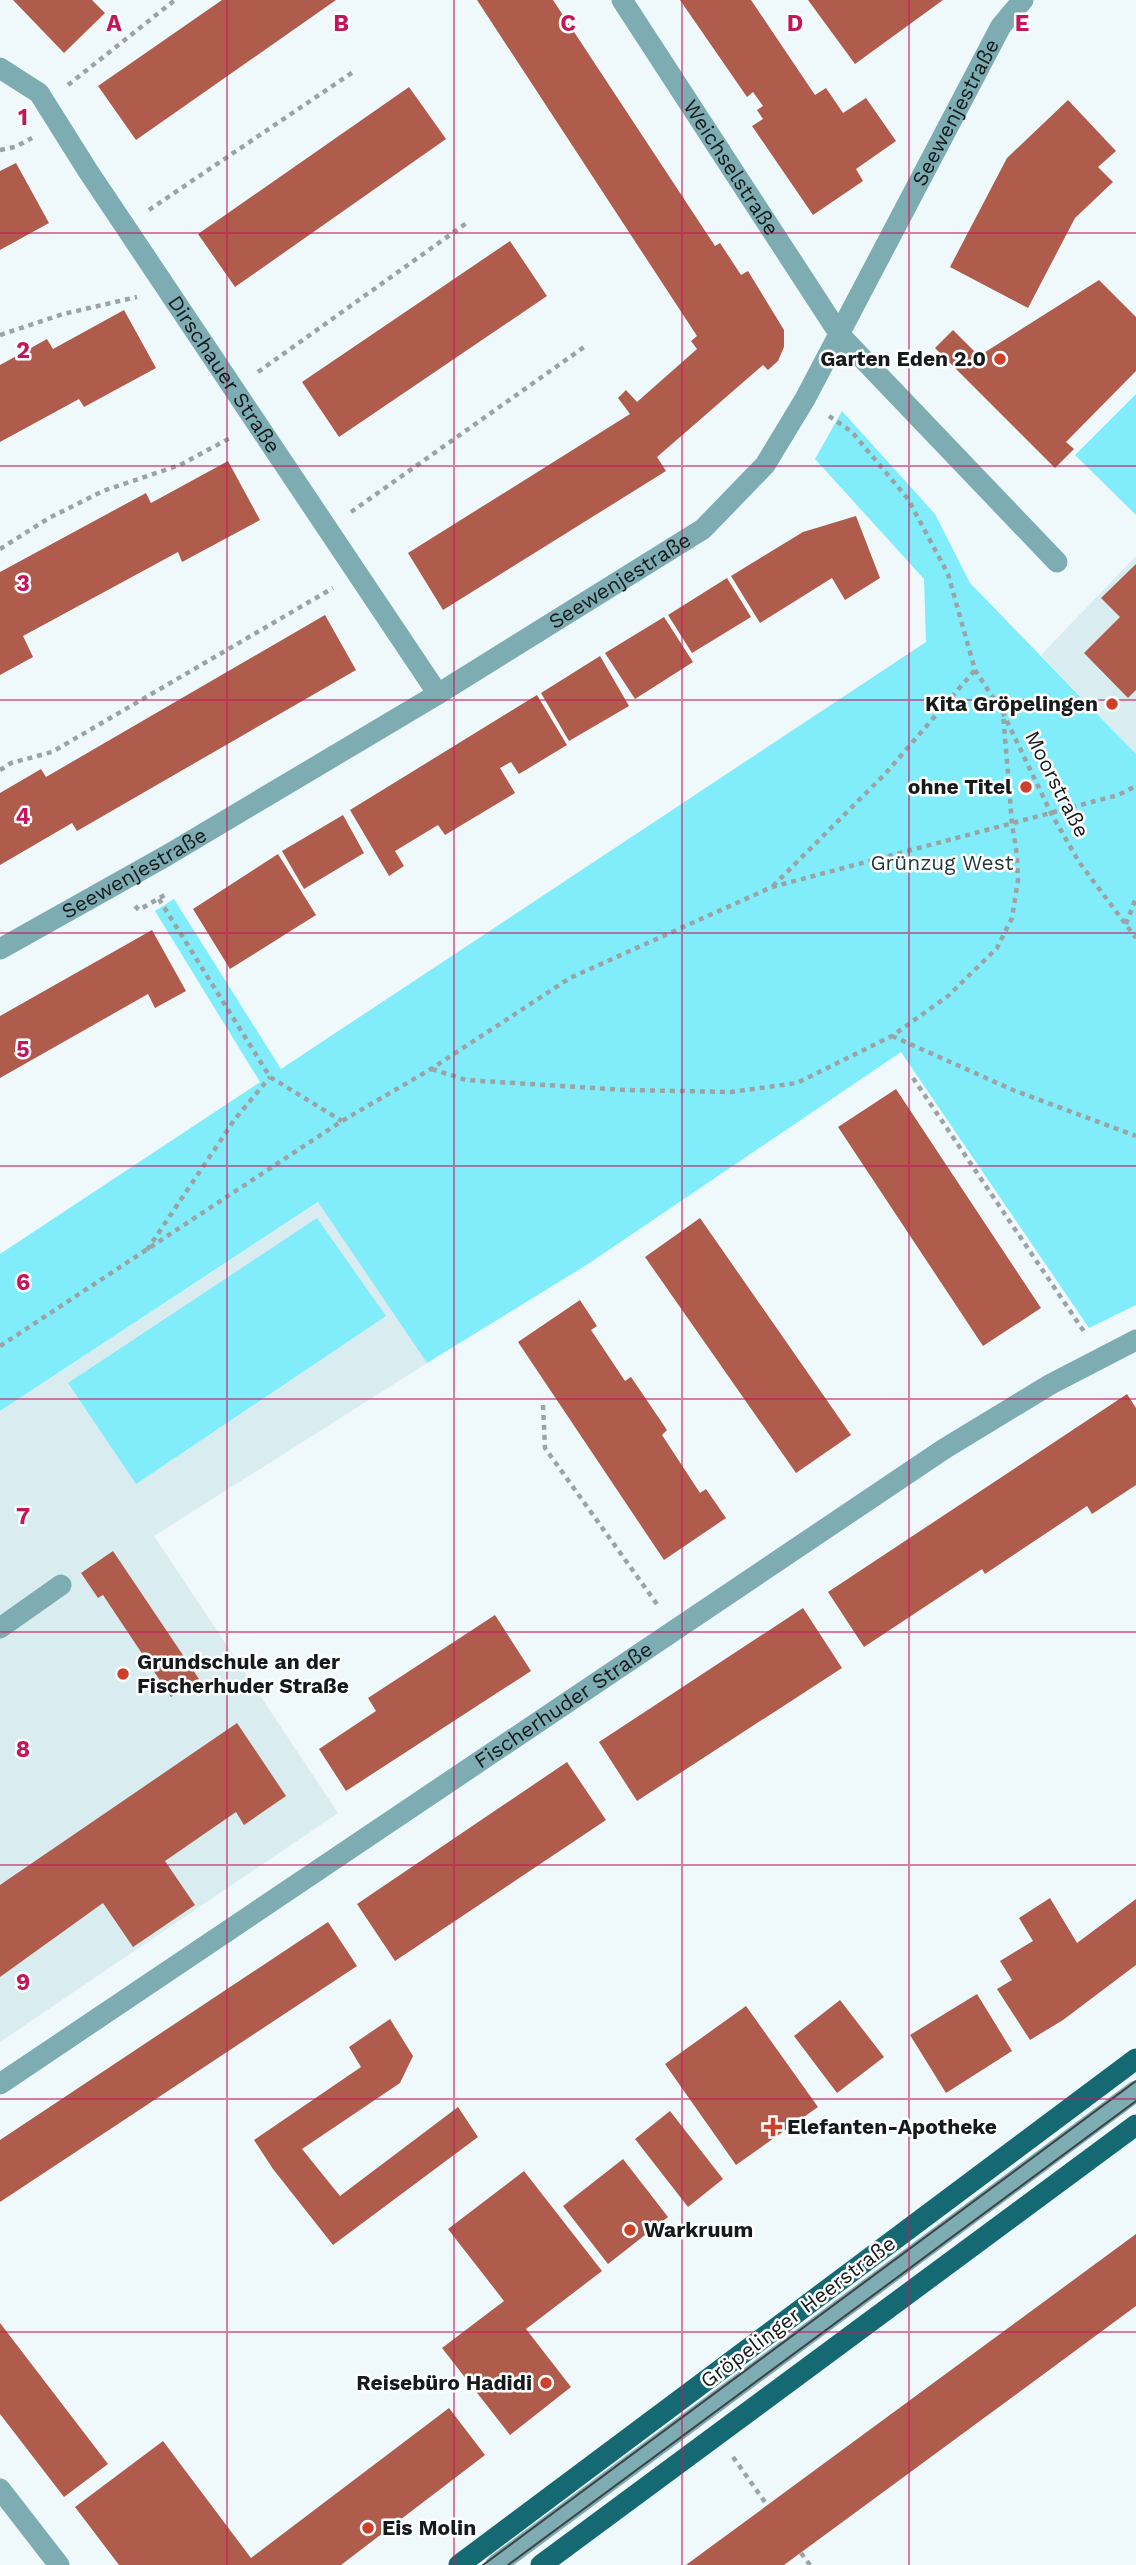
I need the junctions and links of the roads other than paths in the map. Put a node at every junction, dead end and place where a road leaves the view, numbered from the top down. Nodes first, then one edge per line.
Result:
1 (622, 0) edge
2 (1023, 0) edge
3 (0, 68) edge
4 (840, 335) junction
5 (1057, 562) dead end
6 (438, 694) junction
7 (0, 949) edge
8 (1136, 1340) edge
9 (61, 1585) dead end
10 (0, 1628) edge
11 (1136, 2059) edge
12 (0, 2084) edge
13 (1136, 2091) edge
14 (1136, 2125) edge
15 (0, 2489) edge
16 (59, 2565) edge
17 (459, 2565) edge
18 (496, 2565) edge
19 (541, 2565) edge

1 - 4 street, Weichselstraße
2 - 4 street, Seewenjestraße
3 - 6 street, Dirschauer Straße
4 - 5 street, Weichselstraße
4 - 6 street, Seewenjestraße
6 - 7 street, Seewenjestraße
8 - 12 street, Fischerhuder Straße
9 - 10 street
11 - 17 main road, Gröpelinger Heerstraße
13 - 18 street
14 - 19 main road
15 - 16 street

